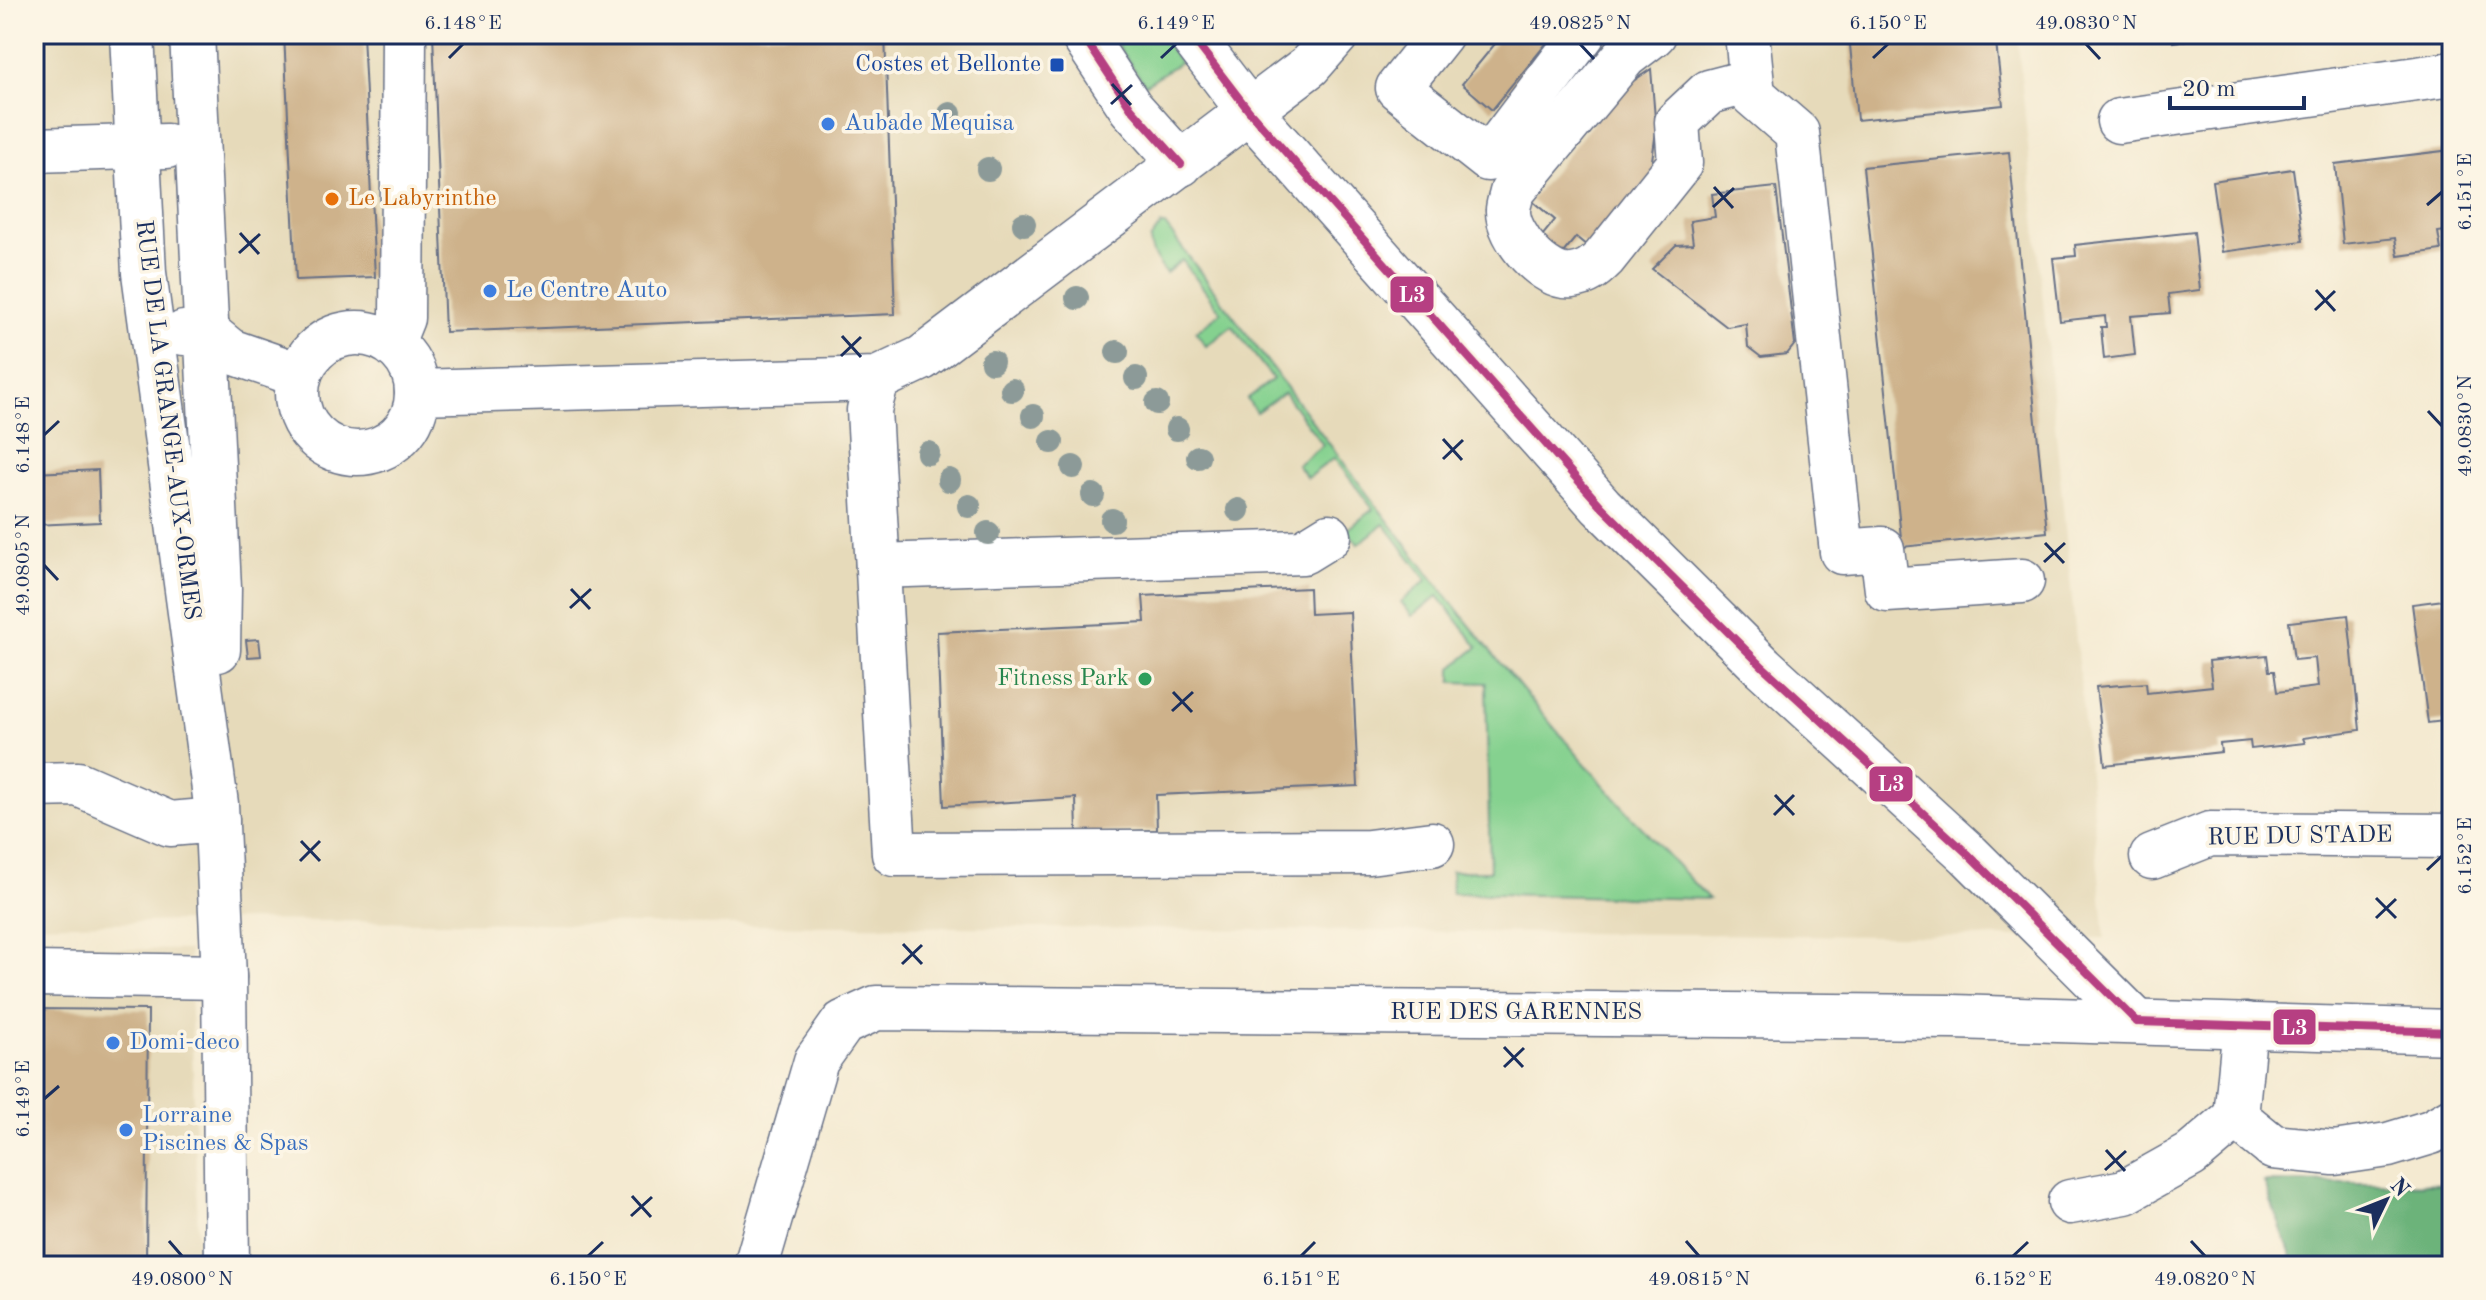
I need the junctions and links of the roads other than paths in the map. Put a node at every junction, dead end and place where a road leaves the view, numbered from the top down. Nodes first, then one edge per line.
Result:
1 (132, 34) edge
2 (192, 34) edge
3 (404, 34) edge
4 (1082, 34) edge
5 (1190, 34) edge
6 (1337, 34) edge
7 (1441, 34) edge
8 (1583, 34) edge
9 (1654, 34) edge
10 (1747, 34) edge
11 (2452, 74) edge
12 (1752, 88) junction
13 (1249, 111) junction
14 (2119, 121) dead end
15 (197, 144) junction
16 (137, 147) junction
17 (34, 150) edge
18 (1181, 164) junction
19 (207, 332) junction
20 (154, 334) junction
21 (392, 343) junction
22 (299, 375) junction
23 (877, 379) junction
24 (417, 392) junction
25 (1329, 536) dead end
26 (878, 566) junction
27 (2022, 581) dead end
28 (34, 785) edge
29 (217, 812) junction
30 (2452, 836) edge
31 (1432, 844) dead end
32 (2152, 857) dead end
33 (34, 974) edge
34 (224, 977) junction
35 (2137, 1022) junction
36 (2245, 1025) junction
37 (2452, 1032) edge
38 (2236, 1117) junction
39 (2452, 1120) edge
40 (2070, 1202) dead end
41 (227, 1266) edge
42 (756, 1266) edge

1 - 16 street, RUE DE LA GRANGE-AUX-ORMES
2 - 15 street, RUE DE LA GRANGE-AUX-ORMES
3 - 21 street
4 - 18 street
5 - 13 street
6 - 13 street
7 - 8 street
9 - 12 street
10 - 12 street
11 - 14 street
12 - 27 street
13 - 18 street
13 - 35 street
15 - 16 street
15 - 19 street, RUE DE LA GRANGE-AUX-ORMES
16 - 17 street
16 - 20 street, RUE DE LA GRANGE-AUX-ORMES
18 - 23 street
19 - 20 street
19 - 22 street
19 - 29 street, RUE DE LA GRANGE-AUX-ORMES
20 - 29 street, RUE DE LA GRANGE-AUX-ORMES
21 - 22 street
21 - 24 street
22 - 24 street
23 - 24 street
23 - 26 street
25 - 26 street
26 - 31 street
28 - 29 street
29 - 34 street, RUE DE LA GRANGE-AUX-ORMES
30 - 32 street, RUE DU STADE
33 - 34 street
34 - 41 street, RUE DE LA GRANGE-AUX-ORMES
35 - 36 street, RUE DES GARENNES
35 - 42 street, RUE DES GARENNES
36 - 37 street, RUE DES GARENNES
36 - 38 street
38 - 39 street
38 - 40 street

